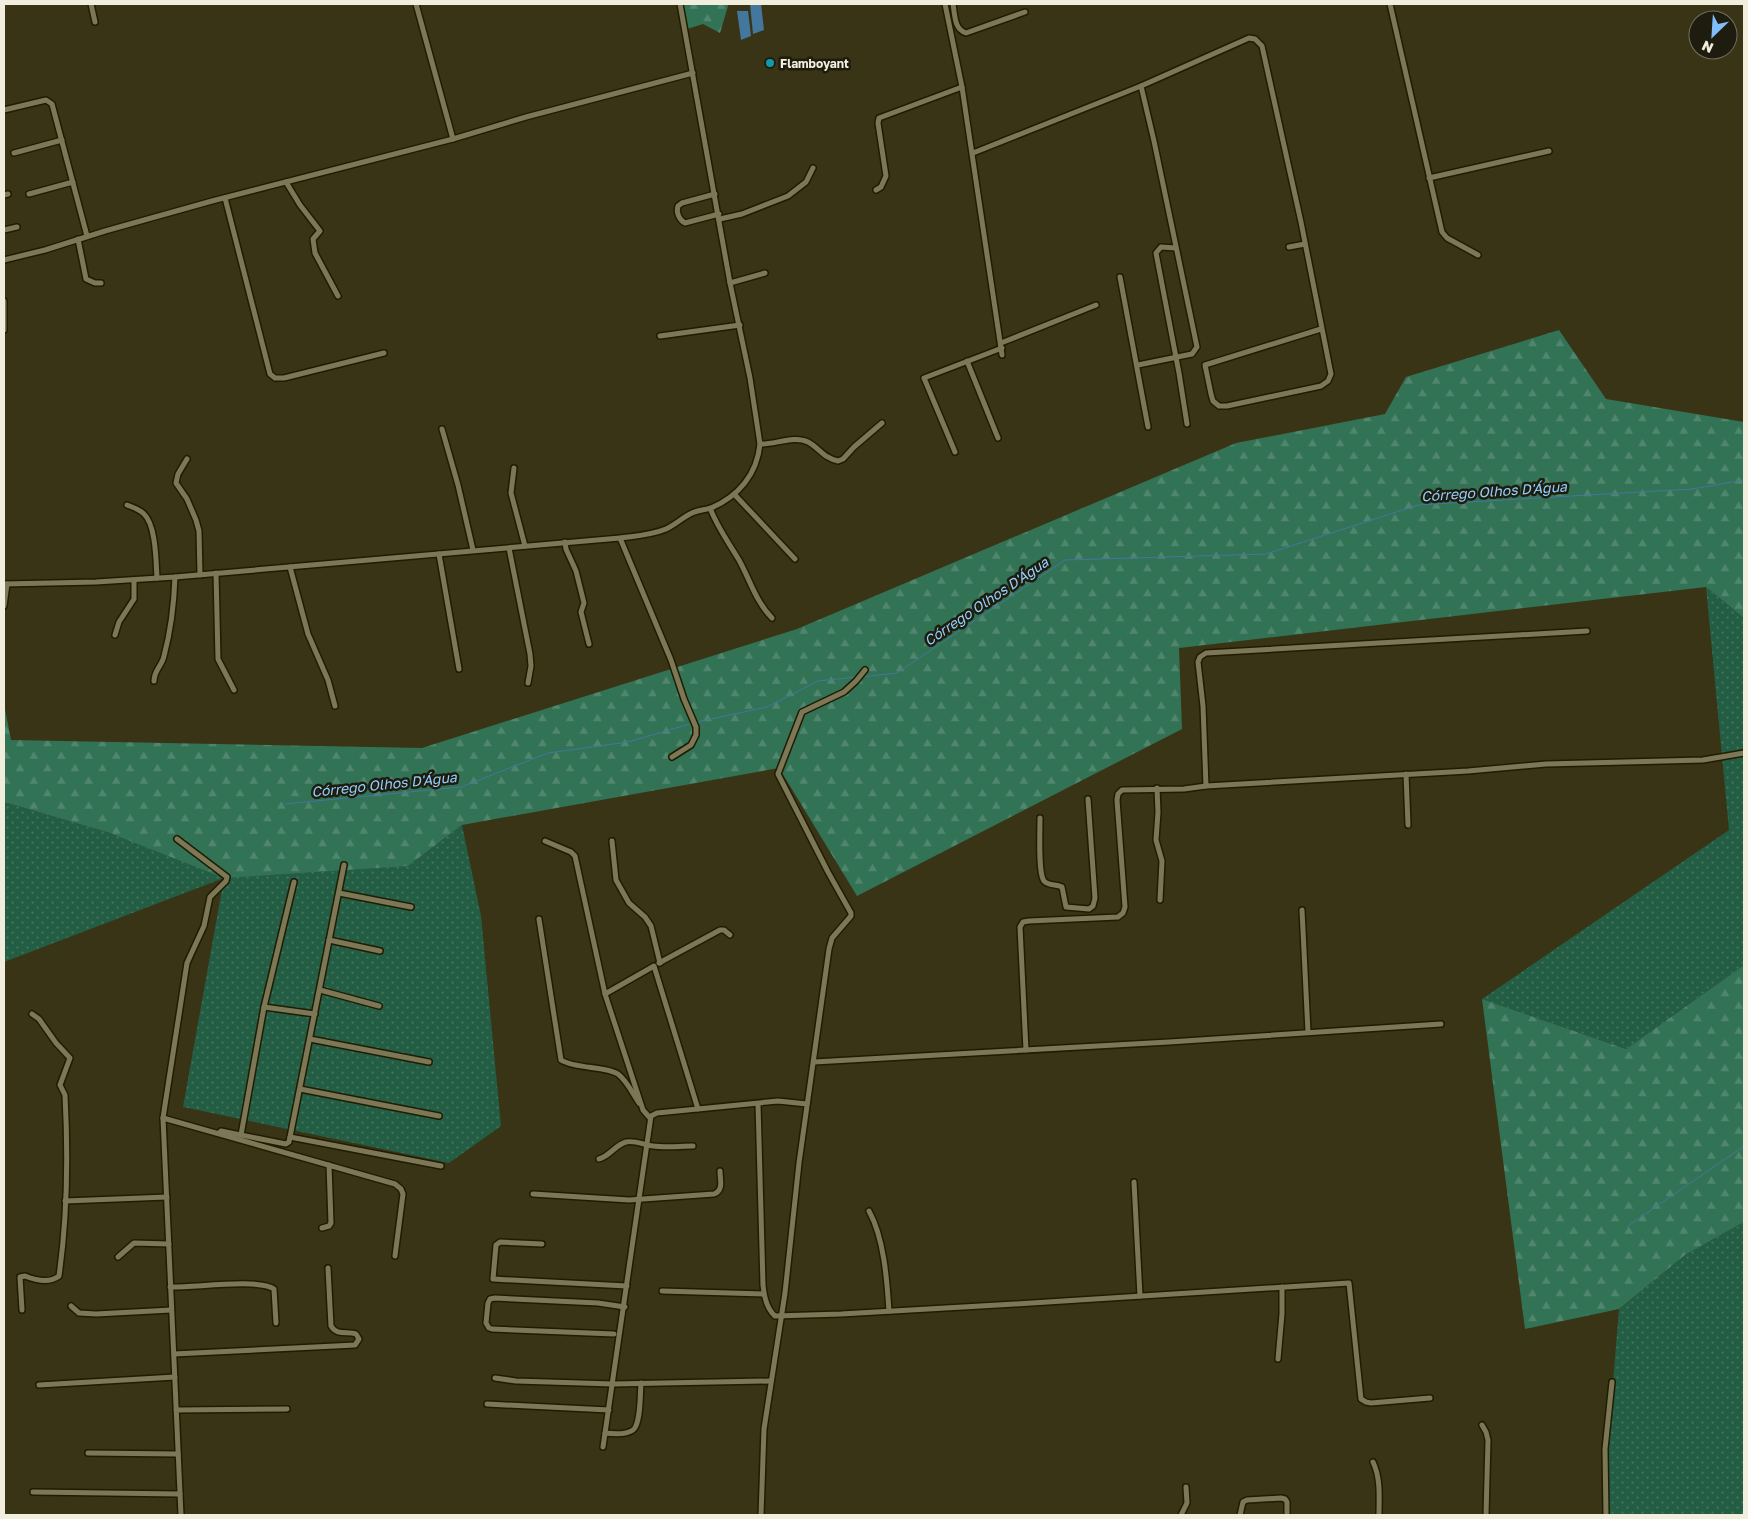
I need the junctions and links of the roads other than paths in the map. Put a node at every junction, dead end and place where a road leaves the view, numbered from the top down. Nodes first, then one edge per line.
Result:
1 (91, 4) edge
2 (416, 4) edge
3 (680, 4) edge
4 (945, 4) edge
5 (953, 4) edge
6 (1390, 4) edge
7 (954, 12) junction
8 (1025, 12) dead end
9 (947, 14) junction
10 (95, 22) dead end
11 (693, 73) junction
12 (1141, 86) junction
13 (962, 87) junction
14 (4, 110) edge
15 (453, 139) junction
16 (62, 140) junction
17 (1549, 151) dead end
18 (14, 153) dead end
19 (972, 153) junction
20 (813, 168) dead end
21 (1429, 178) junction
22 (73, 182) junction
23 (286, 182) junction
24 (876, 190) dead end
25 (29, 194) dead end
26 (715, 194) junction
27 (225, 198) junction
28 (719, 216) junction
29 (17, 227) dead end
30 (4, 230) edge
31 (87, 236) junction
32 (78, 239) junction
33 (1305, 244) junction
34 (1289, 247) dead end
35 (1176, 248) junction
36 (1478, 255) dead end
37 (4, 260) edge
38 (765, 273) dead end
39 (1120, 277) dead end
40 (101, 283) dead end
41 (730, 283) junction
42 (338, 296) dead end
43 (4, 301) edge
44 (1096, 305) dead end
45 (740, 325) junction
46 (1322, 329) junction
47 (4, 330) edge
48 (660, 336) dead end
49 (1001, 346) junction
50 (384, 353) dead end
51 (1002, 355) dead end
52 (1175, 357) junction
53 (967, 361) junction
54 (1138, 365) junction
55 (882, 423) dead end
56 (1187, 424) dead end
57 (1148, 427) dead end
58 (442, 429) dead end
59 (998, 438) dead end
60 (760, 444) junction
61 (956, 452) dead end
62 (186, 459) dead end
63 (514, 468) dead end
64 (734, 494) junction
65 (126, 505) dead end
66 (710, 508) junction
67 (620, 538) junction
68 (565, 542) junction
69 (525, 546) junction
70 (509, 548) junction
71 (473, 550) junction
72 (439, 554) junction
73 (795, 559) dead end
74 (290, 567) junction
75 (216, 573) junction
76 (200, 575) junction
77 (175, 577) junction
78 (157, 578) junction
79 (134, 580) junction
80 (5, 584) edge
81 (4, 606) edge
82 (772, 618) dead end
83 (1587, 631) dead end
84 (115, 635) dead end
85 (589, 644) dead end
86 (459, 669) dead end
87 (865, 670) dead end
88 (154, 681) dead end
89 (528, 683) dead end
90 (234, 690) dead end
91 (334, 706) dead end
92 (1744, 753) edge
93 (672, 757) dead end
94 (1406, 774) junction
95 (1206, 786) junction
96 (1157, 788) junction
97 (1088, 799) dead end
98 (1040, 818) dead end
99 (1408, 825) dead end
100 (177, 839) dead end
101 (545, 841) dead end
102 (612, 841) dead end
103 (344, 865) dead end
104 (294, 882) dead end
105 (339, 893) junction
106 (1160, 900) dead end
107 (1066, 906) junction
108 (411, 907) dead end
109 (1302, 910) dead end
110 (539, 919) dead end
111 (1068, 920) junction
112 (730, 935) dead end
113 (329, 940) junction
114 (380, 951) dead end
115 (660, 963) junction
116 (654, 966) junction
117 (320, 990) junction
118 (605, 994) junction
119 (379, 1006) dead end
120 (264, 1007) junction
121 (32, 1014) dead end
122 (315, 1014) junction
123 (1441, 1024) dead end
124 (1308, 1032) junction
125 (310, 1039) junction
126 (1026, 1050) junction
127 (430, 1062) dead end
128 (814, 1062) junction
129 (300, 1089) junction
130 (758, 1104) junction
131 (807, 1104) junction
132 (698, 1109) junction
133 (643, 1110) junction
134 (439, 1116) dead end
135 (163, 1118) junction
136 (650, 1118) junction
137 (219, 1134) junction
138 (241, 1135) junction
139 (290, 1137) junction
140 (647, 1144) junction
141 (693, 1146) dead end
142 (600, 1159) dead end
143 (329, 1165) junction
144 (441, 1166) dead end
145 (720, 1171) dead end
146 (1134, 1182) dead end
147 (533, 1194) dead end
148 (167, 1197) junction
149 (640, 1199) junction
150 (65, 1202) junction
151 (869, 1210) dead end
152 (322, 1228) dead end
153 (169, 1244) junction
154 (542, 1244) dead end
155 (395, 1256) dead end
156 (118, 1257) dead end
157 (328, 1268) dead end
158 (627, 1286) junction
159 (170, 1287) junction
160 (1282, 1287) junction
161 (662, 1291) dead end
162 (764, 1294) junction
163 (1140, 1296) junction
164 (71, 1306) dead end
165 (624, 1307) junction
166 (22, 1310) dead end
167 (172, 1310) junction
168 (889, 1311) junction
169 (781, 1316) junction
170 (276, 1324) dead end
171 (614, 1334) dead end
172 (174, 1354) junction
173 (1278, 1358) dead end
174 (175, 1376) junction
175 (495, 1378) dead end
176 (770, 1381) junction
177 (1612, 1382) dead end
178 (641, 1383) junction
179 (613, 1384) junction
180 (39, 1385) dead end
181 (1430, 1398) dead end
182 (487, 1404) dead end
183 (287, 1408) dead end
184 (176, 1410) junction
185 (609, 1410) junction
186 (1482, 1425) dead end
187 (605, 1434) junction
188 (603, 1447) dead end
189 (88, 1453) dead end
190 (178, 1454) junction
191 (1373, 1462) dead end
192 (1186, 1487) dead end
193 (34, 1492) dead end
194 (180, 1494) junction
195 (181, 1515) edge
196 (761, 1515) edge
197 (1181, 1515) edge
198 (1240, 1515) edge
199 (1286, 1515) edge
200 (1379, 1515) edge
201 (1486, 1515) edge
202 (1606, 1515) edge

1 - 10 street
2 - 15 street
3 - 11 street
4 - 9 street
5 - 7 street
6 - 21 street
7 - 8 street
7 - 9 street
9 - 13 street
11 - 15 street
11 - 26 street
12 - 19 street
12 - 33 street
12 - 35 street
13 - 19 street
13 - 24 street
14 - 16 street
15 - 23 street
16 - 18 street
16 - 22 street
17 - 21 street
19 - 49 street
20 - 28 street
21 - 36 street
22 - 25 street
22 - 31 street
23 - 27 street
23 - 42 street
26 - 28 street
26 - 28 street
27 - 31 street
27 - 50 street
28 - 41 street
29 - 30 street
31 - 32 street
32 - 37 street
32 - 40 street
33 - 34 street
33 - 46 street
35 - 52 street
35 - 52 street
38 - 41 street
39 - 54 street
41 - 45 street
43 - 47 street
44 - 49 street
45 - 48 street
45 - 60 street
46 - 46 street
49 - 51 street
49 - 53 street
52 - 54 street
52 - 56 street
53 - 59 street
53 - 61 street
54 - 57 street
55 - 60 street
58 - 71 street
60 - 64 street
62 - 76 street
63 - 69 street
64 - 66 street
64 - 73 street
65 - 78 street
66 - 67 street
66 - 82 street
67 - 68 street
67 - 93 street
68 - 69 street
68 - 85 street
69 - 70 street
70 - 71 street
70 - 89 street
71 - 72 street
72 - 74 street
72 - 86 street
74 - 75 street
74 - 91 street
75 - 76 street
75 - 90 street
76 - 77 street
77 - 78 street
77 - 88 street
78 - 79 street
79 - 80 street
79 - 84 street
80 - 81 street
83 - 95 street
87 - 128 street
92 - 94 street
94 - 95 street
94 - 99 street
95 - 96 street
96 - 106 street
96 - 111 street
97 - 107 street
98 - 107 street
100 - 135 street
101 - 118 street
102 - 115 street
103 - 105 street
104 - 120 street
105 - 108 street
105 - 113 street
107 - 111 street
109 - 124 street
110 - 133 street
111 - 126 street
112 - 115 street
113 - 114 street
113 - 117 street
115 - 116 street
116 - 118 street
116 - 132 street
117 - 119 street
117 - 122 street
118 - 133 street
120 - 122 street
120 - 138 street
121 - 150 street
122 - 125 street
123 - 124 street
124 - 126 street
125 - 127 street
125 - 129 street
126 - 128 street
128 - 131 street
129 - 134 street
129 - 139 street
130 - 131 street
130 - 132 street
130 - 162 street
131 - 169 street
132 - 136 street
133 - 136 street
135 - 137 street
135 - 148 street
136 - 140 street
137 - 138 street
137 - 143 street
138 - 139 street
139 - 144 street
140 - 141 street
140 - 142 street
140 - 149 street
143 - 152 street
143 - 155 street
145 - 149 street
146 - 163 street
147 - 149 street
148 - 150 street
148 - 153 street
149 - 158 street
150 - 166 street
151 - 168 street
153 - 156 street
153 - 159 street
154 - 158 street
157 - 172 street
158 - 165 street
159 - 167 street
159 - 170 street
160 - 163 street
160 - 173 street
160 - 181 street
161 - 162 street
162 - 169 street
163 - 168 street
164 - 167 street
165 - 171 street
165 - 179 street
167 - 172 street
168 - 169 street
169 - 176 street
172 - 174 street
174 - 180 street
174 - 184 street
175 - 179 street
176 - 178 street
176 - 196 street
177 - 202 street
178 - 179 street
178 - 187 street
179 - 185 street
182 - 185 street
183 - 184 street
184 - 190 street
185 - 187 street
186 - 201 street
187 - 188 street
189 - 190 street
190 - 194 street
191 - 200 street
192 - 197 street
193 - 194 street
194 - 195 street
198 - 199 street

